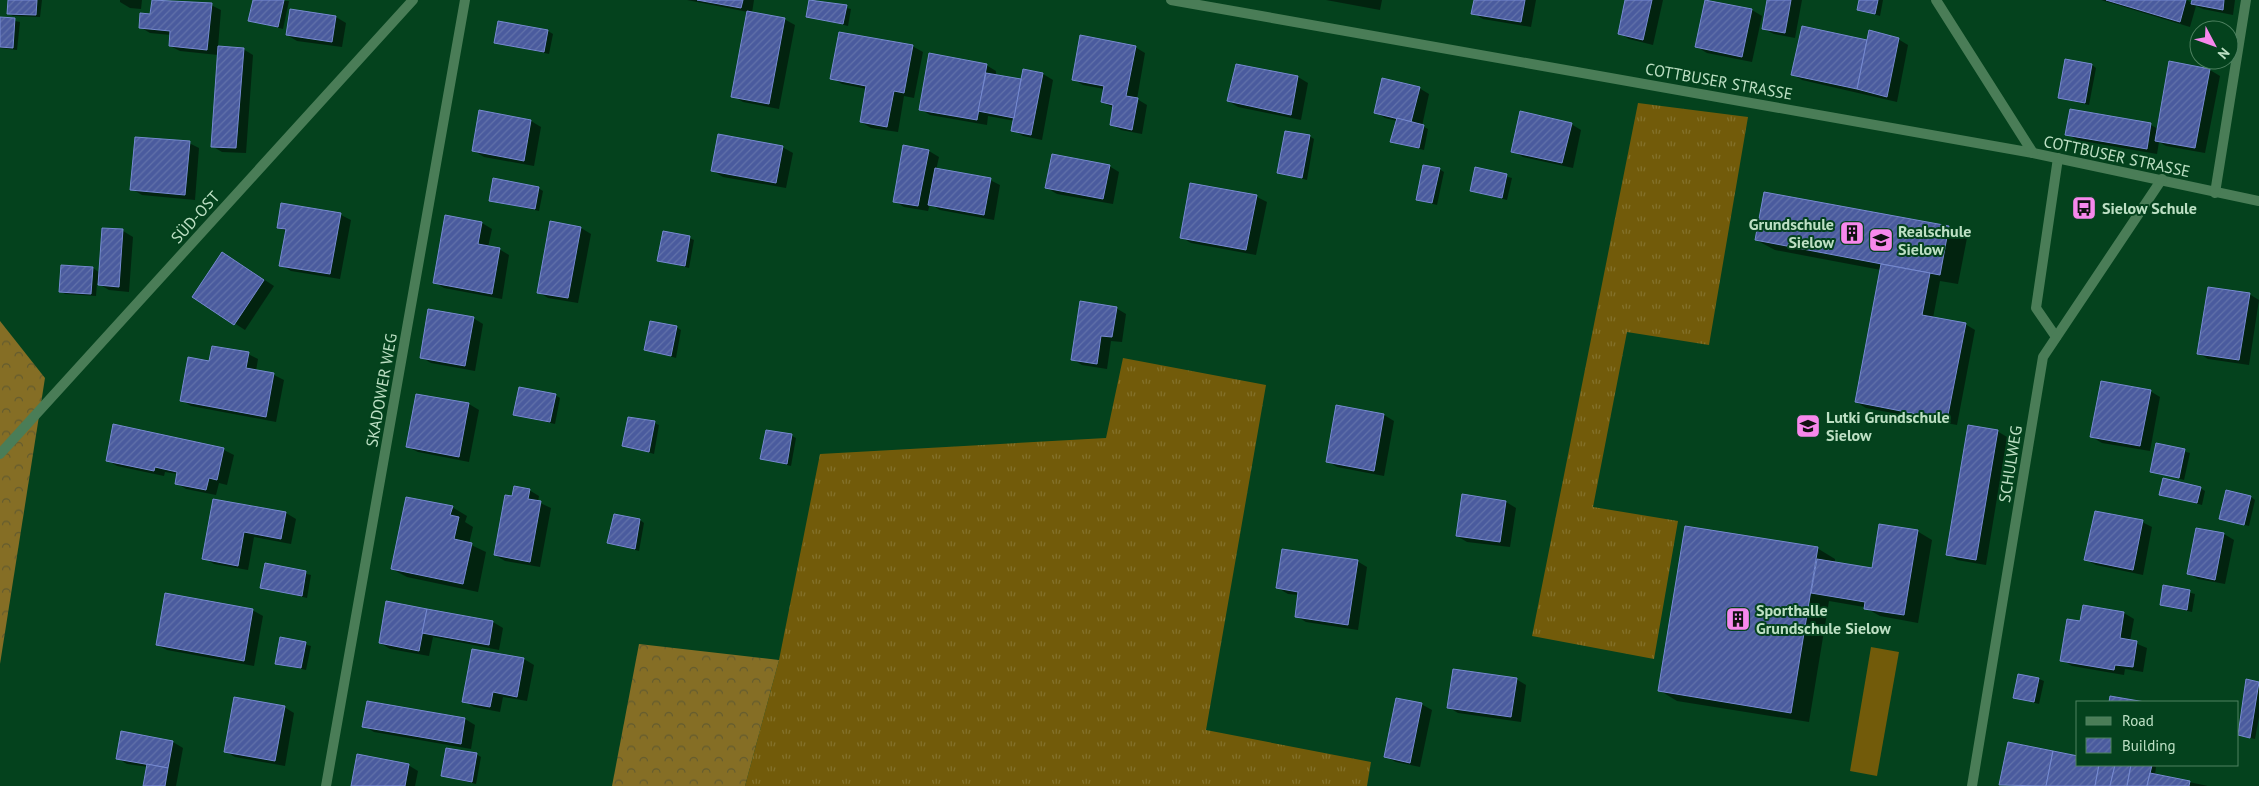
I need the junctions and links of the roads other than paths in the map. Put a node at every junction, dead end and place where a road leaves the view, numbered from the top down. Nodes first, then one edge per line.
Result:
1 (413, 0) edge
2 (465, 0) edge
3 (1171, 0) edge
4 (1936, 0) edge
5 (2246, 0) edge
6 (2033, 153) junction
7 (2058, 158) junction
8 (2162, 179) junction
9 (2215, 193) junction
10 (2259, 201) edge
11 (2056, 337) junction
12 (0, 454) edge
13 (326, 786) edge
14 (1972, 786) edge

1 - 12 street, SÜD-OST
2 - 13 street, SKADOWER WEG
3 - 6 street, COTTBUSER STRASSE
4 - 6 street
5 - 9 street
6 - 7 street, COTTBUSER STRASSE
7 - 8 street, COTTBUSER STRASSE
7 - 11 street
8 - 9 street, COTTBUSER STRASSE
8 - 11 street, SCHULWEG
9 - 10 street, COTTBUSER STRASSE
11 - 14 street, SCHULWEG

